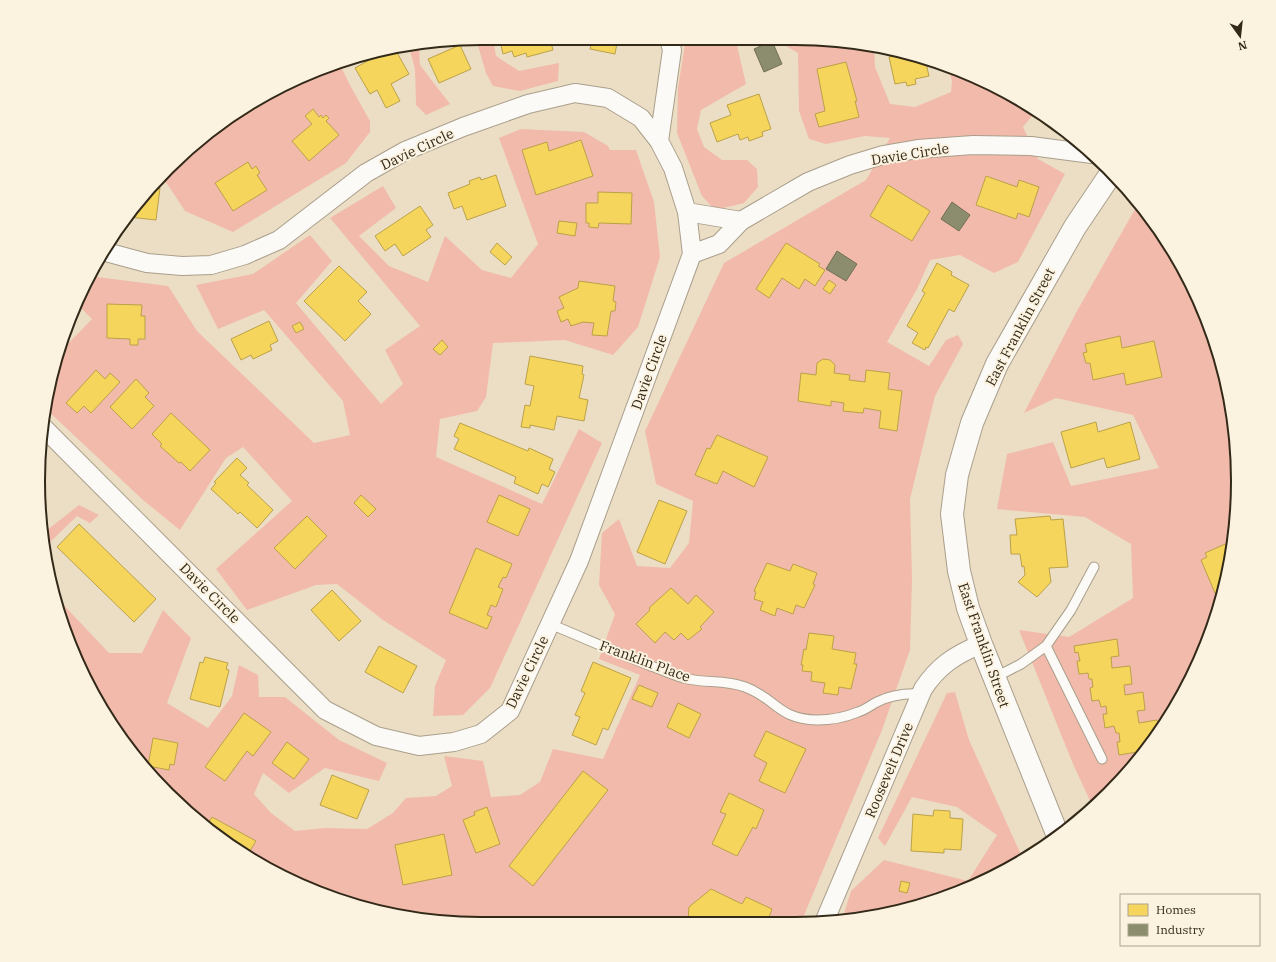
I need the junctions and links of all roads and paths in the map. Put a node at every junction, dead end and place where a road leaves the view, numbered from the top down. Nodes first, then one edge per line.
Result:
1 (671, 45) edge
2 (659, 141) junction
3 (1082, 153) edge
4 (1108, 178) edge
5 (687, 212) junction
6 (741, 221) junction
7 (109, 253) edge
8 (692, 254) junction
9 (48, 432) edge
10 (1094, 567) dead end
11 (550, 624) junction
12 (981, 644) junction
13 (1046, 646) junction
14 (994, 678) junction
15 (921, 694) junction
16 (1102, 759) dead end
17 (1056, 830) edge
18 (827, 916) edge

1 - 2 street
2 - 5 street, Davie Circle
2 - 7 street, Davie Circle
3 - 6 street, Davie Circle
4 - 12 main road, East Franklin Street
5 - 6 street
5 - 8 street, Davie Circle
6 - 8 street, Davie Circle
8 - 11 street, Davie Circle
9 - 11 street, Davie Circle
10 - 13 lane
11 - 15 lane, Franklin Place
12 - 14 main road, East Franklin Street
12 - 15 street, Roosevelt Drive
13 - 14 lane
13 - 16 lane
14 - 17 main road, East Franklin Street
15 - 18 street, Roosevelt Drive

